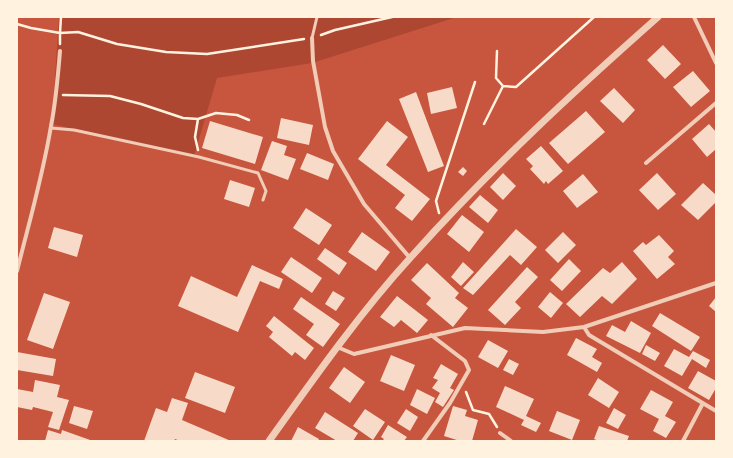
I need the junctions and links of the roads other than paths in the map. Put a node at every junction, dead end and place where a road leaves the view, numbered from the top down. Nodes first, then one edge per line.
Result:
1 (317, 17) edge
2 (658, 17) edge
3 (694, 17) edge
4 (312, 38) joint
5 (60, 51) road end
6 (716, 63) edge
7 (716, 103) edge
8 (51, 128) junction
9 (646, 162) dead end
10 (263, 200) dead end
11 (410, 258) junction
12 (17, 271) edge
13 (716, 283) edge
14 (584, 327) junction
15 (431, 335) junction
16 (337, 347) junction
17 (703, 403) junction
18 (716, 411) edge
19 (500, 433) road end
20 (269, 441) edge
21 (423, 441) edge
22 (511, 441) edge
23 (683, 441) edge

1 - 4 lane
2 - 11 street
3 - 6 street
4 - 11 street
5 - 8 street
7 - 9 street
8 - 10 lane
8 - 12 street
11 - 16 street
13 - 14 street
14 - 15 street
14 - 17 street
15 - 16 street
15 - 21 street
16 - 20 street
17 - 18 street
17 - 23 street
19 - 22 street

